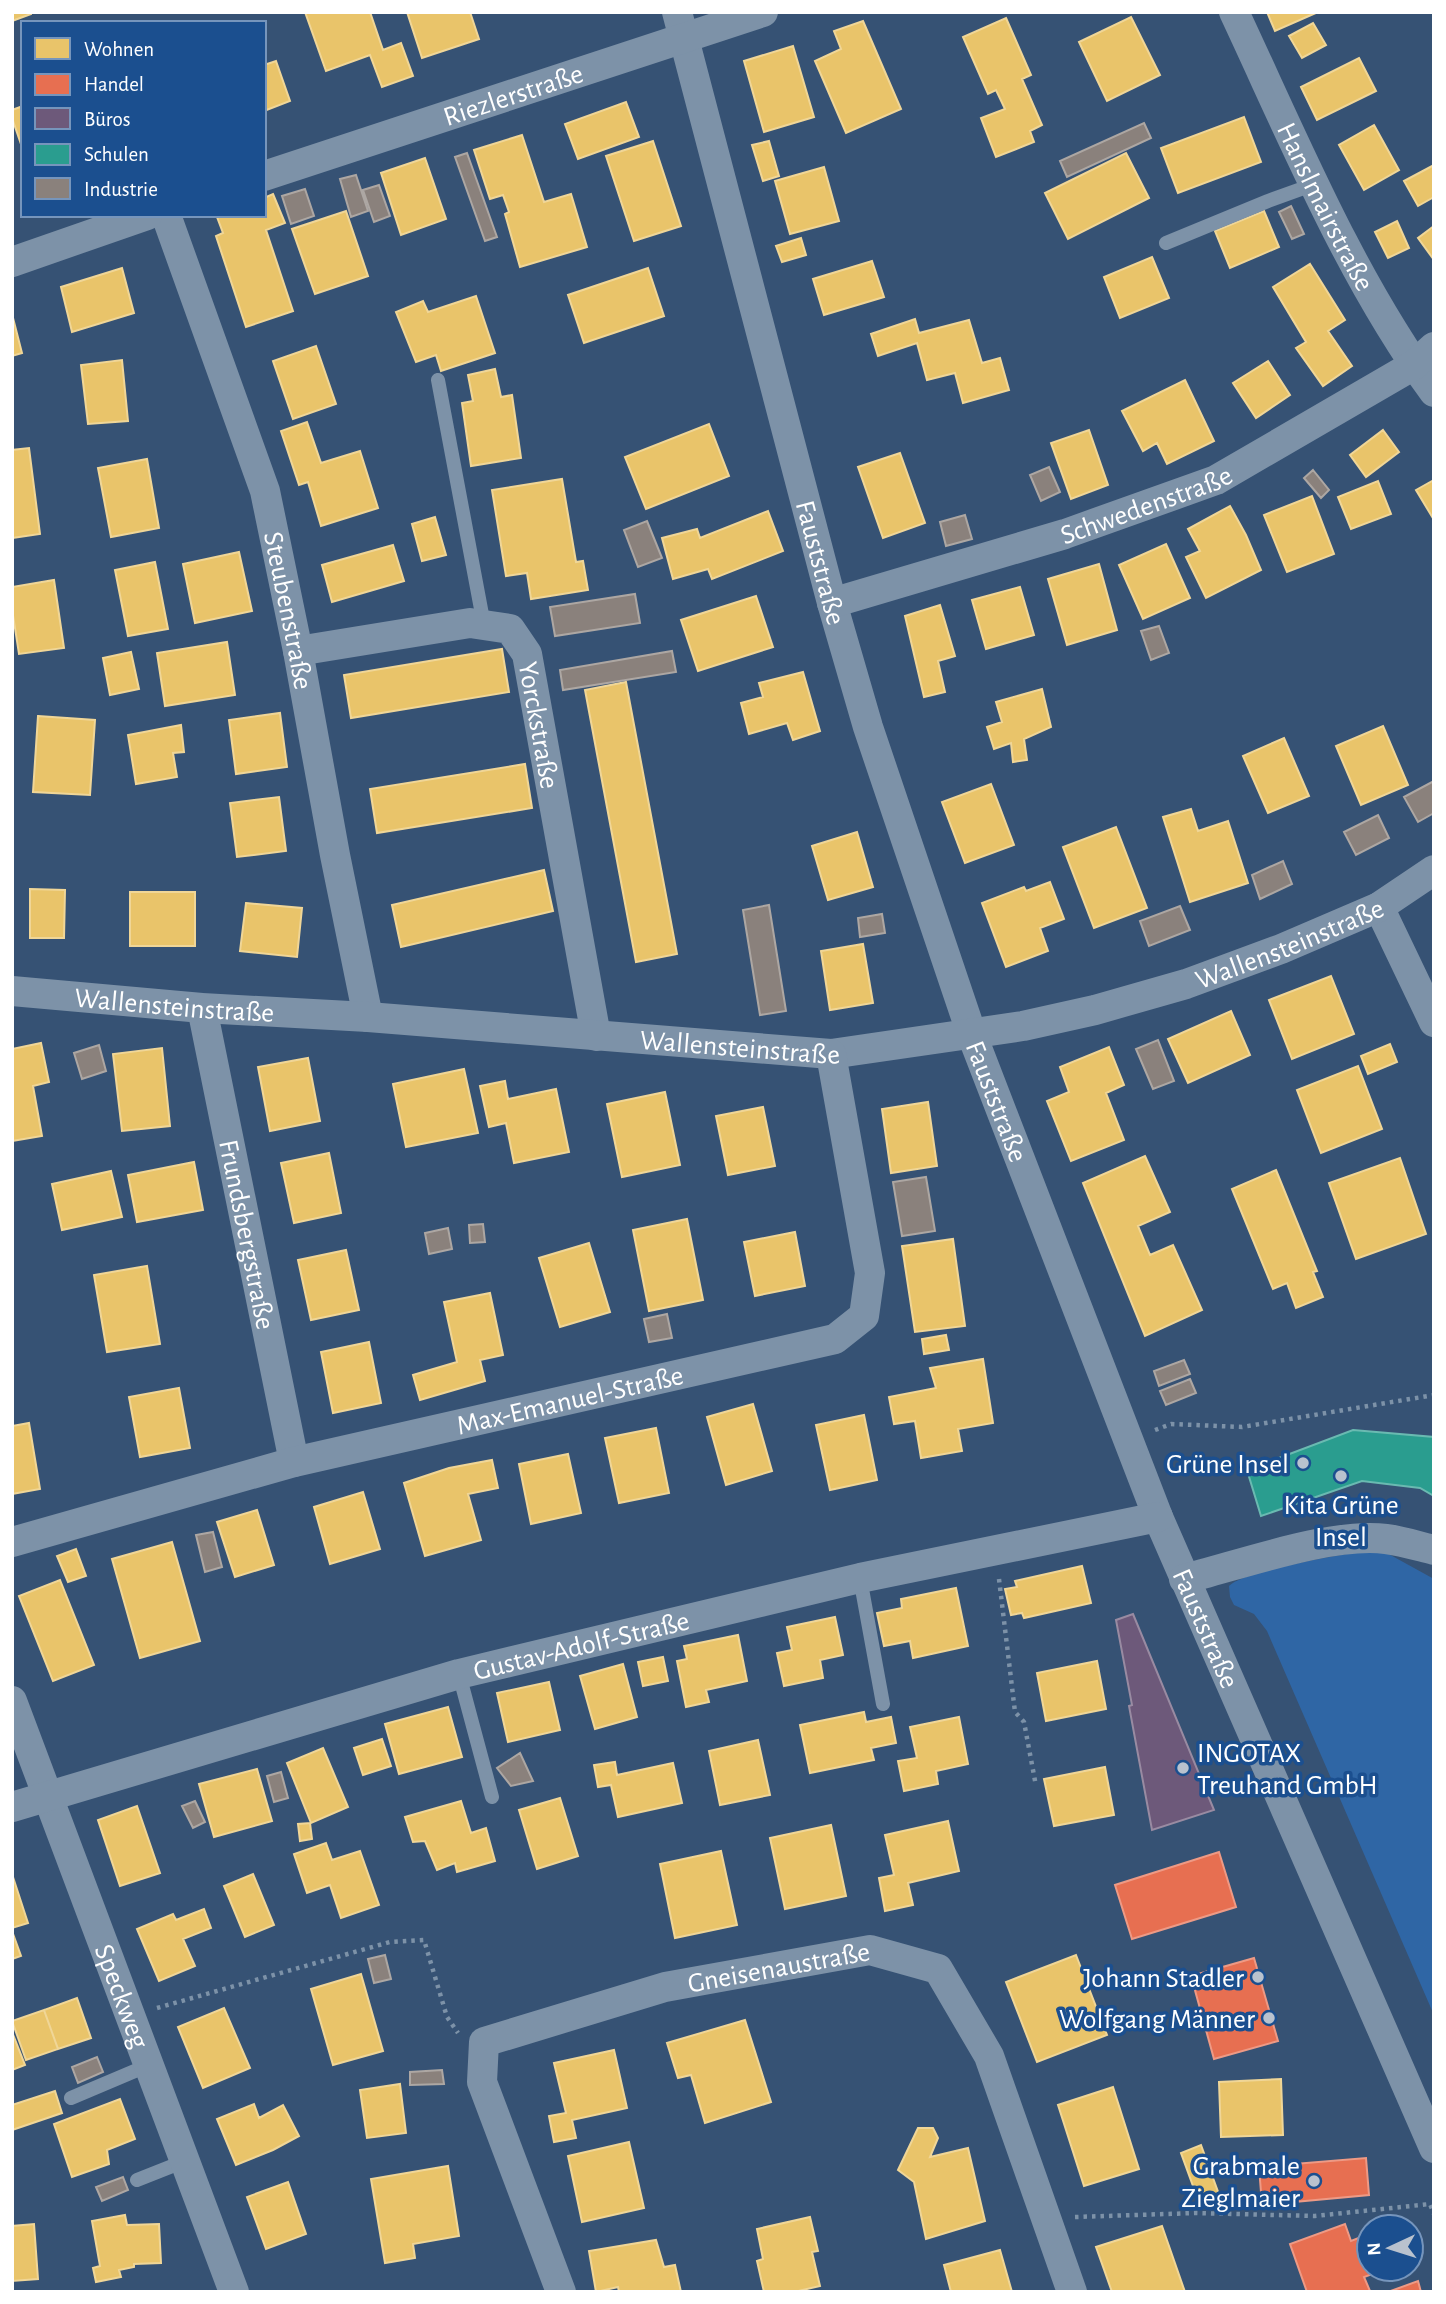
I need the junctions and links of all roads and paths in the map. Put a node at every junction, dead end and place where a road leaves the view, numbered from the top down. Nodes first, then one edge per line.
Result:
1 (763, 12) edge
2 (1234, 12) edge
3 (680, 25) edge
4 (266, 175) edge
5 (1315, 184) junction
6 (141, 217) edge
7 (167, 217) edge
8 (1166, 243) dead end
9 (12, 261) edge
10 (1424, 356) edge
11 (438, 380) dead end
12 (1434, 392) edge
13 (832, 603) junction
14 (484, 625) junction
15 (298, 651) junction
16 (1434, 870) edge
17 (1378, 907) junction
18 (12, 992) edge
19 (202, 1008) junction
20 (368, 1017) junction
21 (1434, 1022) edge
22 (972, 1035) junction
23 (596, 1036) junction
24 (831, 1054) junction
25 (1434, 1395) edge
26 (1148, 1433) dead end
27 (293, 1462) junction
28 (1158, 1517) junction
29 (12, 1542) edge
30 (995, 1550) junction
31 (1434, 1550) edge
32 (860, 1578) junction
33 (1184, 1579) junction
34 (459, 1674) junction
35 (12, 1702) edge
36 (883, 1704) dead end
37 (1035, 1786) dead end
38 (47, 1796) junction
39 (492, 1797) dead end
40 (12, 1807) edge
41 (130, 2015) junction
42 (484, 2042) junction
43 (149, 2065) junction
44 (72, 2098) dead end
45 (1434, 2148) edge
46 (185, 2161) junction
47 (137, 2180) dead end
48 (1434, 2214) edge
49 (1046, 2217) junction
50 (234, 2292) edge
51 (561, 2292) edge
52 (1072, 2292) edge

1 - 3 street, Riezlerstraße
2 - 5 street, Hanslmairstraße
3 - 4 street, Riezlerstraße
3 - 13 street, Fauststraße
5 - 8 lane
5 - 10 street, Hanslmairstraße
6 - 9 street
7 - 15 street, Steubenstraße
10 - 12 street, Hanslmairstraße
10 - 13 street, Schwedenstraße
11 - 14 lane
13 - 22 street, Fauststraße
14 - 15 street, Yorckstraße
14 - 23 street, Yorckstraße
15 - 20 street, Steubenstraße
16 - 17 street, Wallensteinstraße
17 - 21 street
17 - 22 street, Wallensteinstraße
18 - 19 street, Wallensteinstraße
19 - 20 street, Wallensteinstraße
19 - 27 street, Frundsbergstraße
20 - 23 street, Wallensteinstraße
22 - 24 street, Wallensteinstraße
22 - 28 street, Fauststraße
23 - 24 street, Wallensteinstraße
24 - 27 street, Max-Emanuel-Straße
25 - 26 path
27 - 29 street, Max-Emanuel-Straße
28 - 30 street, Gustav-Adolf-Straße
28 - 33 street, Fauststraße
30 - 32 street, Gustav-Adolf-Straße
30 - 37 path
31 - 33 street
32 - 34 street, Gustav-Adolf-Straße
32 - 36 lane
33 - 45 street, Fauststraße
34 - 38 street, Gustav-Adolf-Straße
34 - 39 lane
35 - 38 street, Speckweg
38 - 40 street, Gustav-Adolf-Straße
38 - 41 street, Speckweg
41 - 42 path
41 - 43 street, Speckweg
42 - 49 street, Gneisenaustraße
42 - 51 street
43 - 44 lane
43 - 46 street, Speckweg
46 - 47 lane
46 - 50 street, Speckweg
48 - 49 path
49 - 52 street, Gneisenaustraße

